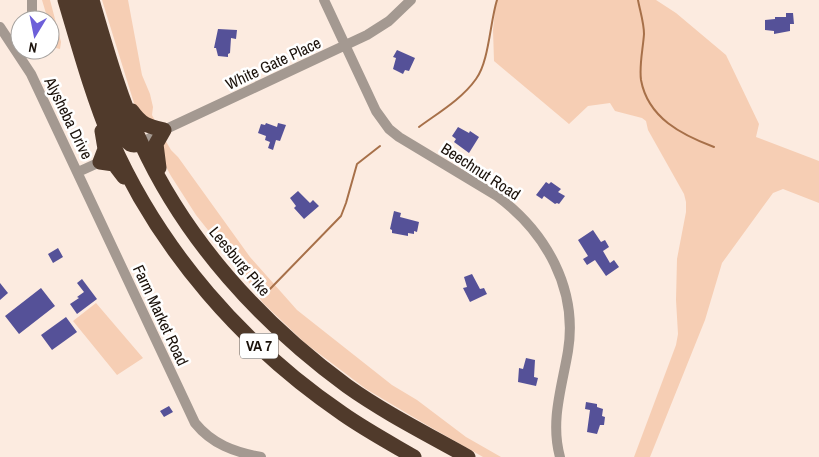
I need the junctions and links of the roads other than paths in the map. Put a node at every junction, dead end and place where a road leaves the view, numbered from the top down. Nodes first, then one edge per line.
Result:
1 (66, 0) edge
2 (78, 0) edge
3 (92, 0) edge
4 (324, 0) edge
5 (411, 0) edge
6 (0, 27) edge
7 (10, 40) edge
8 (345, 46) junction
9 (24, 60) edge
10 (122, 96) junction
11 (98, 104) junction
12 (164, 130) junction
13 (141, 144) junction
14 (100, 162) junction
15 (78, 172) junction
16 (163, 184) junction
17 (140, 197) junction
18 (260, 457) edge
19 (414, 457) edge
20 (468, 457) edge
21 (560, 457) edge

1 - 11 highway, VA 7
2 - 13 highway
3 - 10 highway, Leesburg Pike / VA 7
4 - 8 street, Beechnut Road
5 - 8 street, White Gate Place
6 - 7 street, Alysheba Drive
8 - 12 street, White Gate Place
8 - 21 street, Beechnut Road
9 - 15 street, Alysheba Drive
10 - 12 highway
10 - 13 highway, Leesburg Pike / VA 7
11 - 14 highway
11 - 17 highway, VA 7
12 - 13 street, White Gate Place
12 - 16 highway
13 - 16 highway, Leesburg Pike / VA 7
14 - 15 street
14 - 17 highway
15 - 18 street, Farm Market Road
16 - 20 highway, Leesburg Pike / VA 7
17 - 19 highway, VA 7

